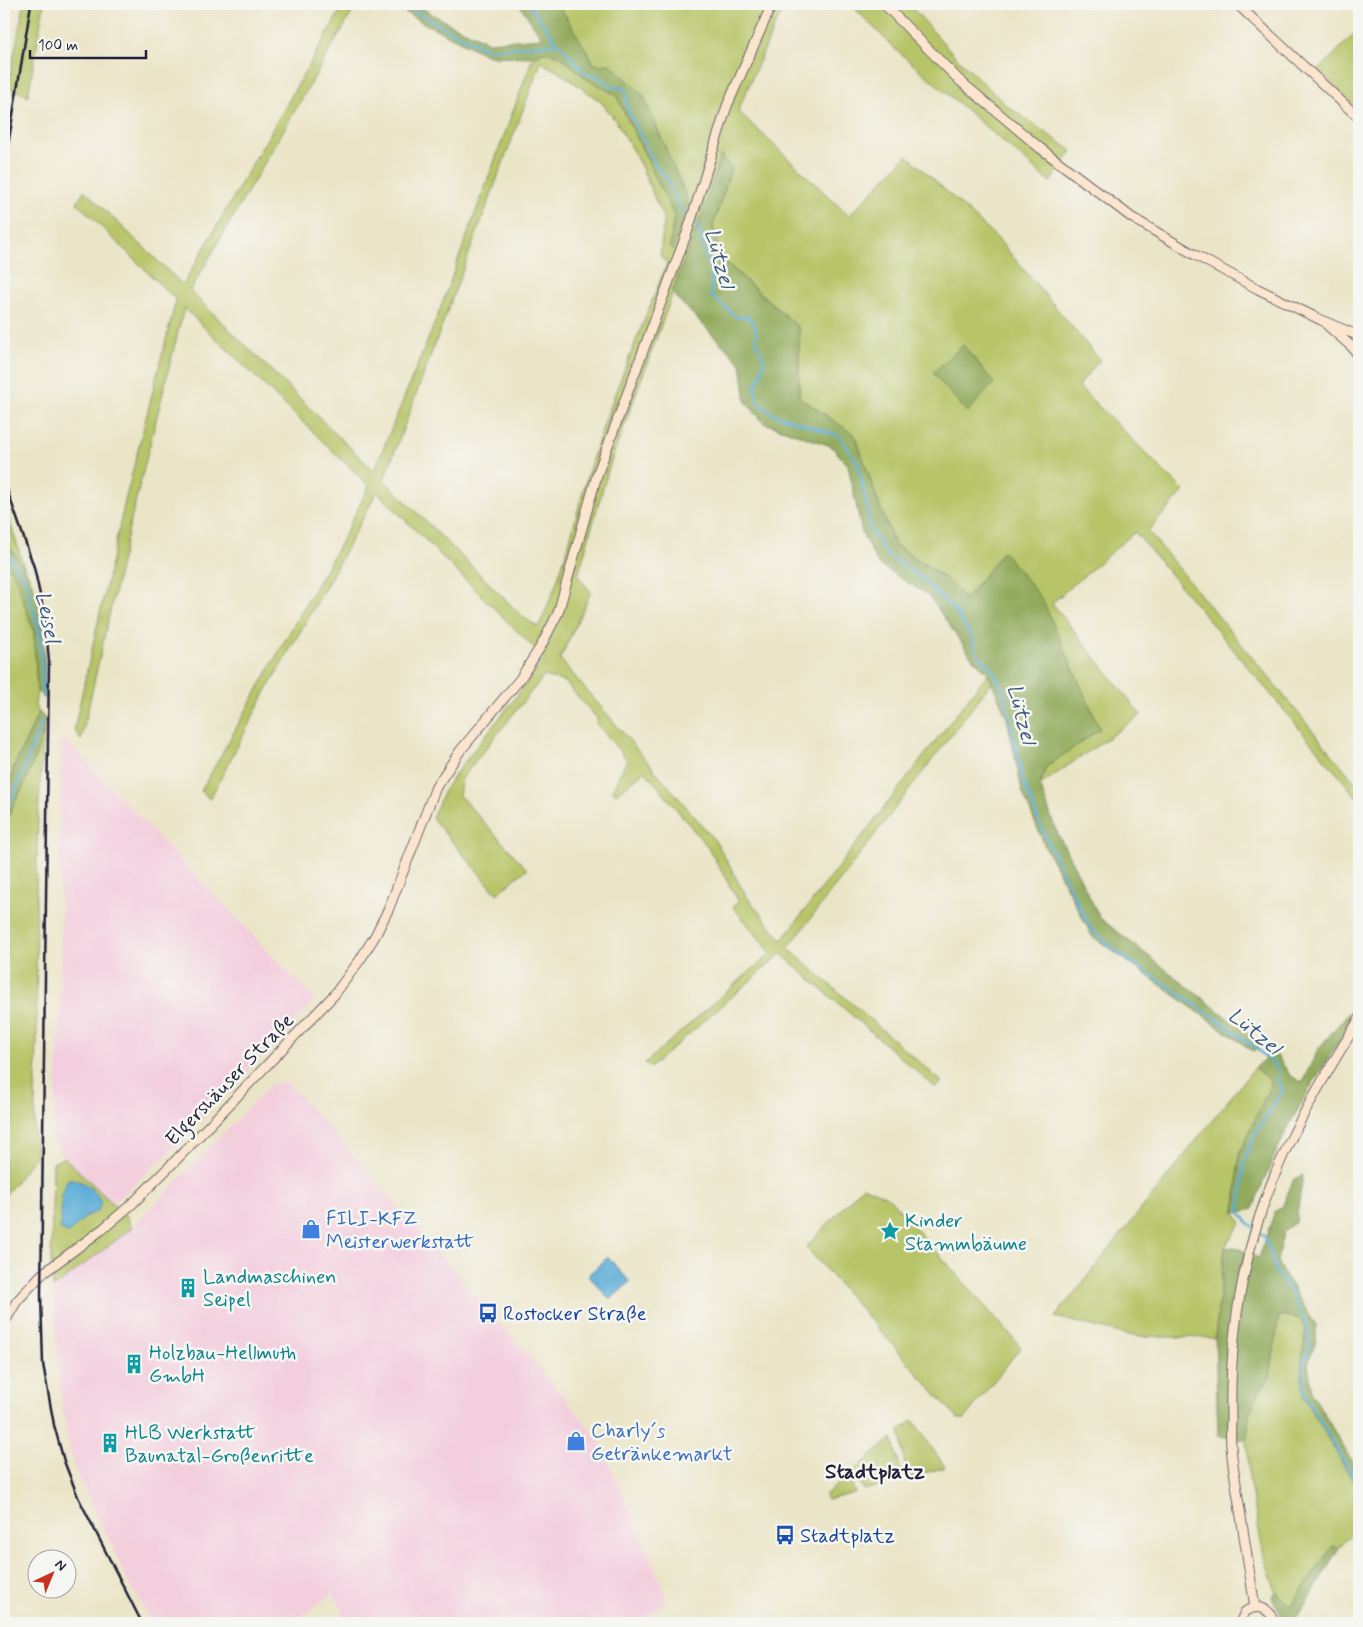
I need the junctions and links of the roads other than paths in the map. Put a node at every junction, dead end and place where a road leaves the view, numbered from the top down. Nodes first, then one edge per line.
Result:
1 (772, 4) edge
2 (884, 4) edge
3 (1237, 4) edge
4 (1359, 118) edge
5 (1321, 320) junction
6 (1359, 336) edge
7 (1359, 356) edge
8 (1359, 1020) edge
9 (4, 1323) edge
10 (1255, 1607) junction
11 (1240, 1623) edge
12 (1274, 1623) edge

1 - 9 street, Elgershäuser Straße
2 - 5 street
3 - 4 street
5 - 6 street
5 - 7 street
8 - 10 street
10 - 11 street
10 - 12 street

